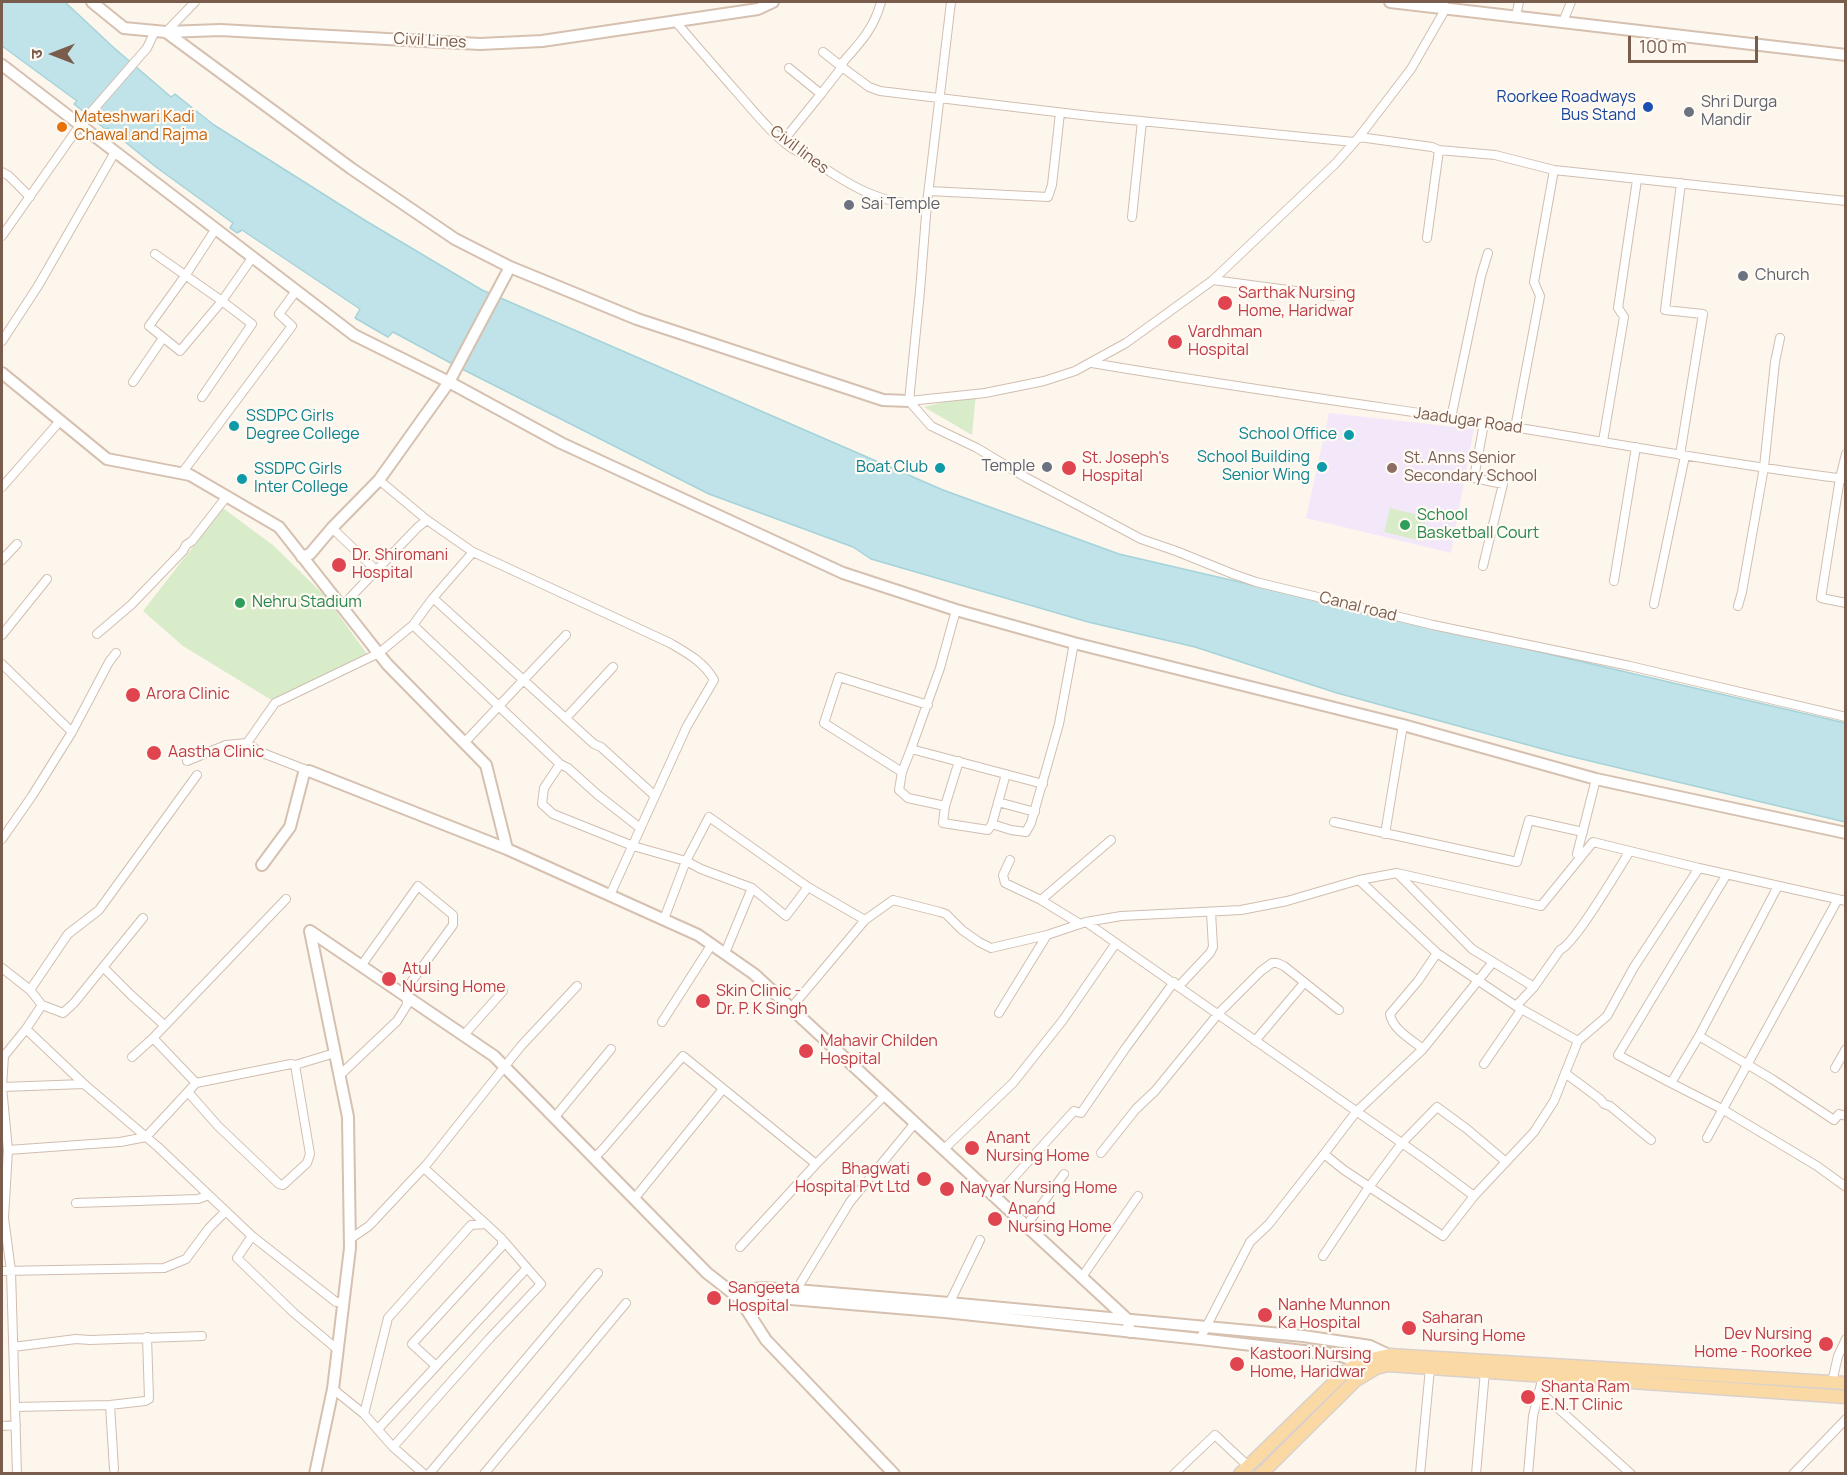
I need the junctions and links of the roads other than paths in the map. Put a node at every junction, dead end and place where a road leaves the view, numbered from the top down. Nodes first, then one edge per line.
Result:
1 (92, 2) edge
2 (195, 2) edge
3 (773, 2) edge
4 (880, 2) edge
5 (951, 2) edge
6 (1390, 2) edge
7 (1519, 2) edge
8 (1571, 2) edge
9 (1446, 4) edge
10 (1516, 16) junction
11 (676, 22) junction
12 (1563, 22) junction
13 (161, 31) junction
14 (823, 52) dead end
15 (1845, 55) edge
16 (2, 65) edge
17 (842, 67) junction
18 (789, 68) dead end
19 (821, 94) junction
20 (940, 99) junction
21 (1060, 113) junction
22 (1142, 121) junction
23 (82, 122) junction
24 (1357, 140) junction
25 (783, 141) junction
26 (1439, 150) junction
27 (115, 152) junction
28 (1554, 170) junction
29 (2, 172) edge
30 (1637, 180) junction
31 (1681, 183) junction
32 (928, 191) junction
33 (30, 196) junction
34 (1845, 201) edge
35 (927, 203) junction
36 (1132, 217) dead end
37 (213, 233) dead end
38 (2, 236) edge
39 (1427, 238) dead end
40 (155, 254) dead end
41 (1488, 254) dead end
42 (252, 258) junction
43 (510, 267) junction
44 (185, 276) junction
45 (1213, 280) junction
46 (296, 291) junction
47 (1333, 296) dead end
48 (222, 301) junction
49 (163, 338) junction
50 (1780, 338) dead end
51 (2, 341) edge
52 (1092, 363) junction
53 (2, 373) edge
54 (133, 382) dead end
55 (449, 382) junction
56 (202, 397) dead end
57 (909, 401) junction
58 (1451, 418) junction
59 (60, 421) junction
60 (1484, 423) junction
61 (1515, 428) junction
62 (1604, 441) junction
63 (1636, 447) junction
64 (1845, 454) edge
65 (1682, 455) junction
66 (1764, 467) junction
67 (182, 473) junction
68 (1843, 478) edge
69 (380, 480) junction
70 (2, 487) edge
71 (227, 496) junction
72 (427, 520) junction
73 (332, 528) junction
74 (17, 544) dead end
75 (473, 552) junction
76 (302, 557) junction
77 (2, 560) edge
78 (1483, 566) dead end
79 (377, 571) junction
80 (47, 579) dead end
81 (1614, 581) dead end
82 (434, 598) junction
83 (1845, 603) edge
84 (1654, 604) dead end
85 (342, 606) junction
86 (1738, 606) dead end
87 (956, 610) junction
88 (412, 625) junction
89 (2, 634) edge
90 (97, 634) dead end
91 (566, 635) dead end
92 (1074, 643) junction
93 (379, 653) junction
94 (116, 654) dead end
95 (2, 664) edge
96 (613, 667) dead end
97 (525, 680) junction
98 (499, 705) junction
99 (928, 705) junction
100 (1845, 717) edge
101 (566, 718) junction
102 (1403, 725) junction
103 (72, 732) junction
104 (247, 743) junction
105 (464, 743) junction
106 (910, 749) junction
107 (187, 761) dead end
108 (959, 762) junction
109 (560, 764) junction
110 (309, 771) junction
111 (902, 772) junction
112 (1006, 774) junction
113 (197, 775) dead end
114 (1596, 778) junction
115 (1043, 784) junction
116 (655, 796) junction
117 (998, 802) junction
118 (945, 806) junction
119 (1035, 812) junction
120 (1334, 822) dead end
121 (992, 824) junction
122 (640, 828) junction
123 (1583, 832) junction
124 (1845, 833) edge
125 (1385, 834) junction
126 (2, 839) edge
127 (1111, 840) dead end
128 (633, 846) junction
129 (507, 849) junction
130 (1630, 851) junction
131 (1577, 854) dead end
132 (1010, 860) dead end
133 (686, 861) junction
134 (262, 865) dead end
135 (1699, 868) junction
136 (1397, 873) junction
137 (1727, 874) junction
138 (1359, 880) junction
139 (808, 886) junction
140 (1778, 886) junction
141 (752, 888) junction
142 (610, 895) junction
143 (286, 899) dead end
144 (1041, 900) junction
145 (1842, 900) edge
146 (1211, 912) junction
147 (143, 918) dead end
148 (664, 919) junction
149 (865, 920) junction
150 (1083, 923) junction
151 (1047, 935) junction
152 (712, 944) junction
153 (1116, 944) junction
154 (725, 953) junction
155 (1437, 953) junction
156 (1493, 962) junction
157 (361, 966) junction
158 (104, 967) junction
159 (2, 968) edge
160 (1478, 981) junction
161 (1304, 983) junction
162 (1177, 984) junction
163 (577, 986) dead end
164 (1534, 987) junction
165 (30, 990) junction
166 (502, 991) dead end
167 (406, 998) junction
168 (42, 1005) junction
169 (1516, 1006) junction
170 (791, 1008) junction
171 (1340, 1010) dead end
172 (999, 1013) dead end
173 (1218, 1014) junction
174 (662, 1022) dead end
175 (164, 1025) junction
176 (26, 1029) junction
177 (463, 1036) junction
178 (1699, 1036) junction
179 (153, 1038) junction
180 (1255, 1041) junction
181 (1578, 1041) junction
182 (611, 1049) dead end
183 (1423, 1049) junction
184 (1845, 1049) edge
185 (335, 1053) junction
186 (132, 1057) dead end
187 (1484, 1064) dead end
188 (295, 1065) junction
189 (1747, 1065) junction
190 (504, 1067) junction
191 (1835, 1068) dead end
192 (1565, 1073) junction
193 (339, 1076) junction
194 (196, 1083) junction
195 (1671, 1083) junction
196 (84, 1084) junction
197 (2, 1087) edge
198 (723, 1089) junction
199 (188, 1092) junction
200 (885, 1095) junction
201 (1722, 1109) junction
202 (1356, 1112) junction
203 (1845, 1116) edge
204 (554, 1118) junction
205 (915, 1123) junction
206 (146, 1137) junction
207 (1707, 1138) dead end
208 (1651, 1140) dead end
209 (1402, 1143) junction
210 (944, 1149) junction
211 (8, 1150) junction
212 (1101, 1153) dead end
213 (1324, 1154) junction
214 (594, 1158) junction
215 (1506, 1162) junction
216 (816, 1164) junction
217 (424, 1168) junction
218 (1064, 1174) dead end
219 (1368, 1186) junction
220 (1845, 1187) edge
221 (209, 1195) junction
222 (1138, 1196) dead end
223 (1474, 1196) junction
224 (996, 1197) junction
225 (634, 1198) junction
226 (76, 1203) dead end
227 (225, 1211) junction
228 (3, 1218) edge
229 (486, 1224) junction
230 (1026, 1226) junction
231 (252, 1236) junction
232 (350, 1239) junction
233 (502, 1239) junction
234 (980, 1240) dead end
235 (740, 1247) dead end
236 (1323, 1256) dead end
237 (526, 1269) junction
238 (11, 1270) junction
239 (2, 1271) edge
240 (598, 1273) dead end
241 (1082, 1277) junction
242 (793, 1294) junction
243 (735, 1295) junction
244 (344, 1302) junction
245 (626, 1303) dead end
246 (947, 1307) junction
247 (1127, 1319) junction
248 (1206, 1326) junction
249 (1130, 1332) junction
250 (202, 1336) dead end
251 (147, 1337) junction
252 (1200, 1339) junction
253 (1845, 1339) edge
254 (13, 1347) junction
255 (338, 1350) junction
256 (1389, 1355) junction
257 (1362, 1361) junction
258 (436, 1366) junction
259 (1376, 1368) junction
260 (1430, 1368) junction
261 (1485, 1371) junction
262 (1543, 1376) junction
263 (1832, 1382) junction
264 (1845, 1383) edge
265 (333, 1389) junction
266 (1539, 1391) junction
267 (1845, 1397) edge
268 (110, 1406) junction
269 (15, 1407) junction
270 (364, 1414) junction
271 (1845, 1419) edge
272 (16, 1425) junction
273 (2, 1426) edge
274 (378, 1429) junction
275 (393, 1447) junction
276 (114, 1469) dead end
277 (1244, 1470) edge
278 (17, 1473) edge
279 (315, 1473) edge
280 (424, 1473) edge
281 (429, 1473) edge
282 (484, 1473) edge
283 (894, 1473) edge
284 (1174, 1473) edge
285 (1261, 1473) edge
286 (1420, 1473) edge
287 (1476, 1473) edge
288 (1528, 1473) edge
289 (1631, 1473) edge
290 (1793, 1473) edge

1 - 13 street, Civil Lines
2 - 13 street
3 - 11 street, Civil Lines
4 - 17 street
5 - 20 street
6 - 9 street
7 - 10 street
8 - 12 street
9 - 10 street
9 - 24 street
10 - 12 street
11 - 13 street, Civil Lines
11 - 25 street, Civil lines
12 - 15 street
13 - 23 street
13 - 43 street
14 - 17 street
16 - 23 street
17 - 19 street
17 - 20 street
18 - 19 street
19 - 25 street
20 - 21 street
20 - 32 street
21 - 22 street
21 - 32 street
22 - 24 street
22 - 36 street
23 - 27 street
23 - 33 street
24 - 26 street
24 - 45 street
25 - 35 street, Civil lines
26 - 28 street
26 - 39 street
27 - 42 street
27 - 51 street
28 - 30 street
28 - 61 street
29 - 33 street
30 - 31 street
30 - 62 street
31 - 34 street
31 - 65 street
32 - 35 street
33 - 38 street
35 - 57 street
37 - 44 street
40 - 44 street
41 - 58 street
42 - 46 street
42 - 48 street
43 - 55 street
43 - 57 street
44 - 48 street
44 - 49 street
45 - 47 street
45 - 52 street
46 - 55 street
46 - 67 street
48 - 49 street
48 - 56 street
49 - 54 street
50 - 66 street
52 - 57 street
52 - 58 street, Jaadugar Road
53 - 59 street
55 - 69 street
55 - 87 street
57 - 100 street, Canal road
58 - 60 street, Jaadugar Road
59 - 67 street
59 - 70 street
60 - 61 street, Jaadugar Road
60 - 78 street
61 - 62 street, Jaadugar Road
62 - 63 street, Jaadugar Road
63 - 65 street, Jaadugar Road
63 - 81 street
64 - 68 street
65 - 66 street, Jaadugar Road
65 - 84 street
66 - 68 street, Jaadugar Road
66 - 86 street
67 - 71 street
68 - 83 street
69 - 72 street
69 - 73 street
71 - 76 street
71 - 90 street
72 - 75 street
72 - 79 street
73 - 76 street
73 - 79 street
74 - 77 street
75 - 82 street
75 - 116 street
76 - 85 street
79 - 85 street
80 - 89 street
82 - 88 street
82 - 97 street
85 - 93 street
87 - 92 street
87 - 99 street
88 - 93 street
88 - 98 street
91 - 97 street
92 - 102 street
92 - 115 street
93 - 104 street
93 - 105 street
94 - 103 street
95 - 103 street
96 - 101 street
97 - 98 street
97 - 101 street
98 - 105 street
98 - 109 street
99 - 106 street
99 - 111 street
101 - 116 street
102 - 114 street
102 - 125 street
103 - 126 street
104 - 107 street
104 - 110 street
105 - 129 street
106 - 108 street
106 - 111 street
108 - 112 street
108 - 118 street
109 - 122 street
109 - 128 street
110 - 129 street
110 - 134 street
111 - 118 street
112 - 115 street
112 - 117 street
113 - 165 street
114 - 123 street
114 - 124 street
115 - 119 street
116 - 122 street
117 - 119 street
117 - 121 street
118 - 121 street
119 - 121 street
120 - 125 street
122 - 128 street
123 - 125 street
123 - 131 street
127 - 144 street
128 - 133 street
128 - 142 street
129 - 142 street
130 - 135 street
130 - 136 street
130 - 164 street
132 - 144 street
133 - 139 street
133 - 141 street
133 - 148 street
135 - 137 street
135 - 181 street
136 - 138 street
136 - 156 street
137 - 140 street
137 - 195 street
138 - 146 street
138 - 155 street
139 - 141 street
139 - 149 street
140 - 145 street
140 - 178 street
141 - 154 street
142 - 148 street
143 - 175 street
144 - 150 street
145 - 189 street
146 - 150 street
146 - 162 street
147 - 158 street
148 - 152 street
149 - 151 street
149 - 170 street
150 - 151 street
150 - 153 street
151 - 172 street
152 - 154 street
152 - 174 street
153 - 162 street
153 - 210 street
154 - 170 street
155 - 160 street
155 - 183 street
156 - 160 street
156 - 164 street
157 - 167 street
157 - 167 street
157 - 185 street
158 - 168 street
158 - 175 street
159 - 165 street
160 - 169 street
160 - 183 street
161 - 171 street
161 - 173 street
161 - 180 street
162 - 173 street
162 - 224 street
163 - 190 street
164 - 169 street
165 - 168 street
166 - 177 street
167 - 177 street
167 - 193 street
168 - 176 street
169 - 181 street
169 - 187 street
170 - 200 street
173 - 180 street
173 - 212 street
175 - 179 street
176 - 196 street
176 - 197 street
177 - 190 street
178 - 189 street
178 - 195 street
179 - 186 street
179 - 194 street
180 - 202 street
181 - 192 street
182 - 204 street
183 - 202 street
184 - 191 street
185 - 188 street
185 - 193 street
188 - 194 street
188 - 199 street
189 - 201 street
189 - 203 street
190 - 204 street
190 - 217 street
192 - 208 street
192 - 215 street
193 - 232 street
194 - 199 street
195 - 201 street
196 - 197 street
196 - 206 street
197 - 211 street
198 - 214 street
198 - 216 street
198 - 225 street
199 - 206 street
200 - 205 street
200 - 216 street
201 - 207 street
201 - 220 street
202 - 209 street
202 - 213 street
204 - 214 street
205 - 210 street
205 - 242 street
206 - 211 street
206 - 221 street
209 - 215 street
209 - 219 street
209 - 223 street
210 - 224 street
211 - 228 street
213 - 219 street
213 - 248 street
214 - 225 street
215 - 223 street
216 - 235 street
217 - 229 street
217 - 232 street
218 - 230 street
219 - 223 street
219 - 236 street
221 - 226 street
221 - 227 street
222 - 241 street
224 - 230 street
225 - 243 street
227 - 231 street
227 - 238 street
228 - 238 street
229 - 233 street
229 - 270 street
230 - 241 street
231 - 244 street
231 - 255 street
232 - 244 street
233 - 237 street
233 - 258 street
234 - 246 street
237 - 258 street
237 - 275 street
238 - 239 street
238 - 254 street
240 - 281 street
241 - 247 street
242 - 243 street
242 - 246 street
243 - 283 street
244 - 255 street
245 - 282 street
246 - 247 street
246 - 249 street
247 - 248 street
247 - 249 street
248 - 252 street
248 - 256 street
249 - 252 street
250 - 251 street
251 - 254 street
251 - 268 street
252 - 257 street
253 - 263 street
254 - 269 street
255 - 265 street
256 - 257 main road
256 - 263 main road
257 - 259 street
257 - 277 main road
258 - 274 street
259 - 260 main road
259 - 285 main road
260 - 261 main road
260 - 286 street
261 - 262 main road
261 - 287 street
262 - 266 street
262 - 267 main road
263 - 264 main road
265 - 270 street
265 - 279 street
266 - 288 street
266 - 289 street
268 - 269 street
268 - 276 street
269 - 272 street
270 - 274 street
271 - 290 street
272 - 273 street
272 - 278 street
274 - 275 street
275 - 280 street
277 - 284 street

